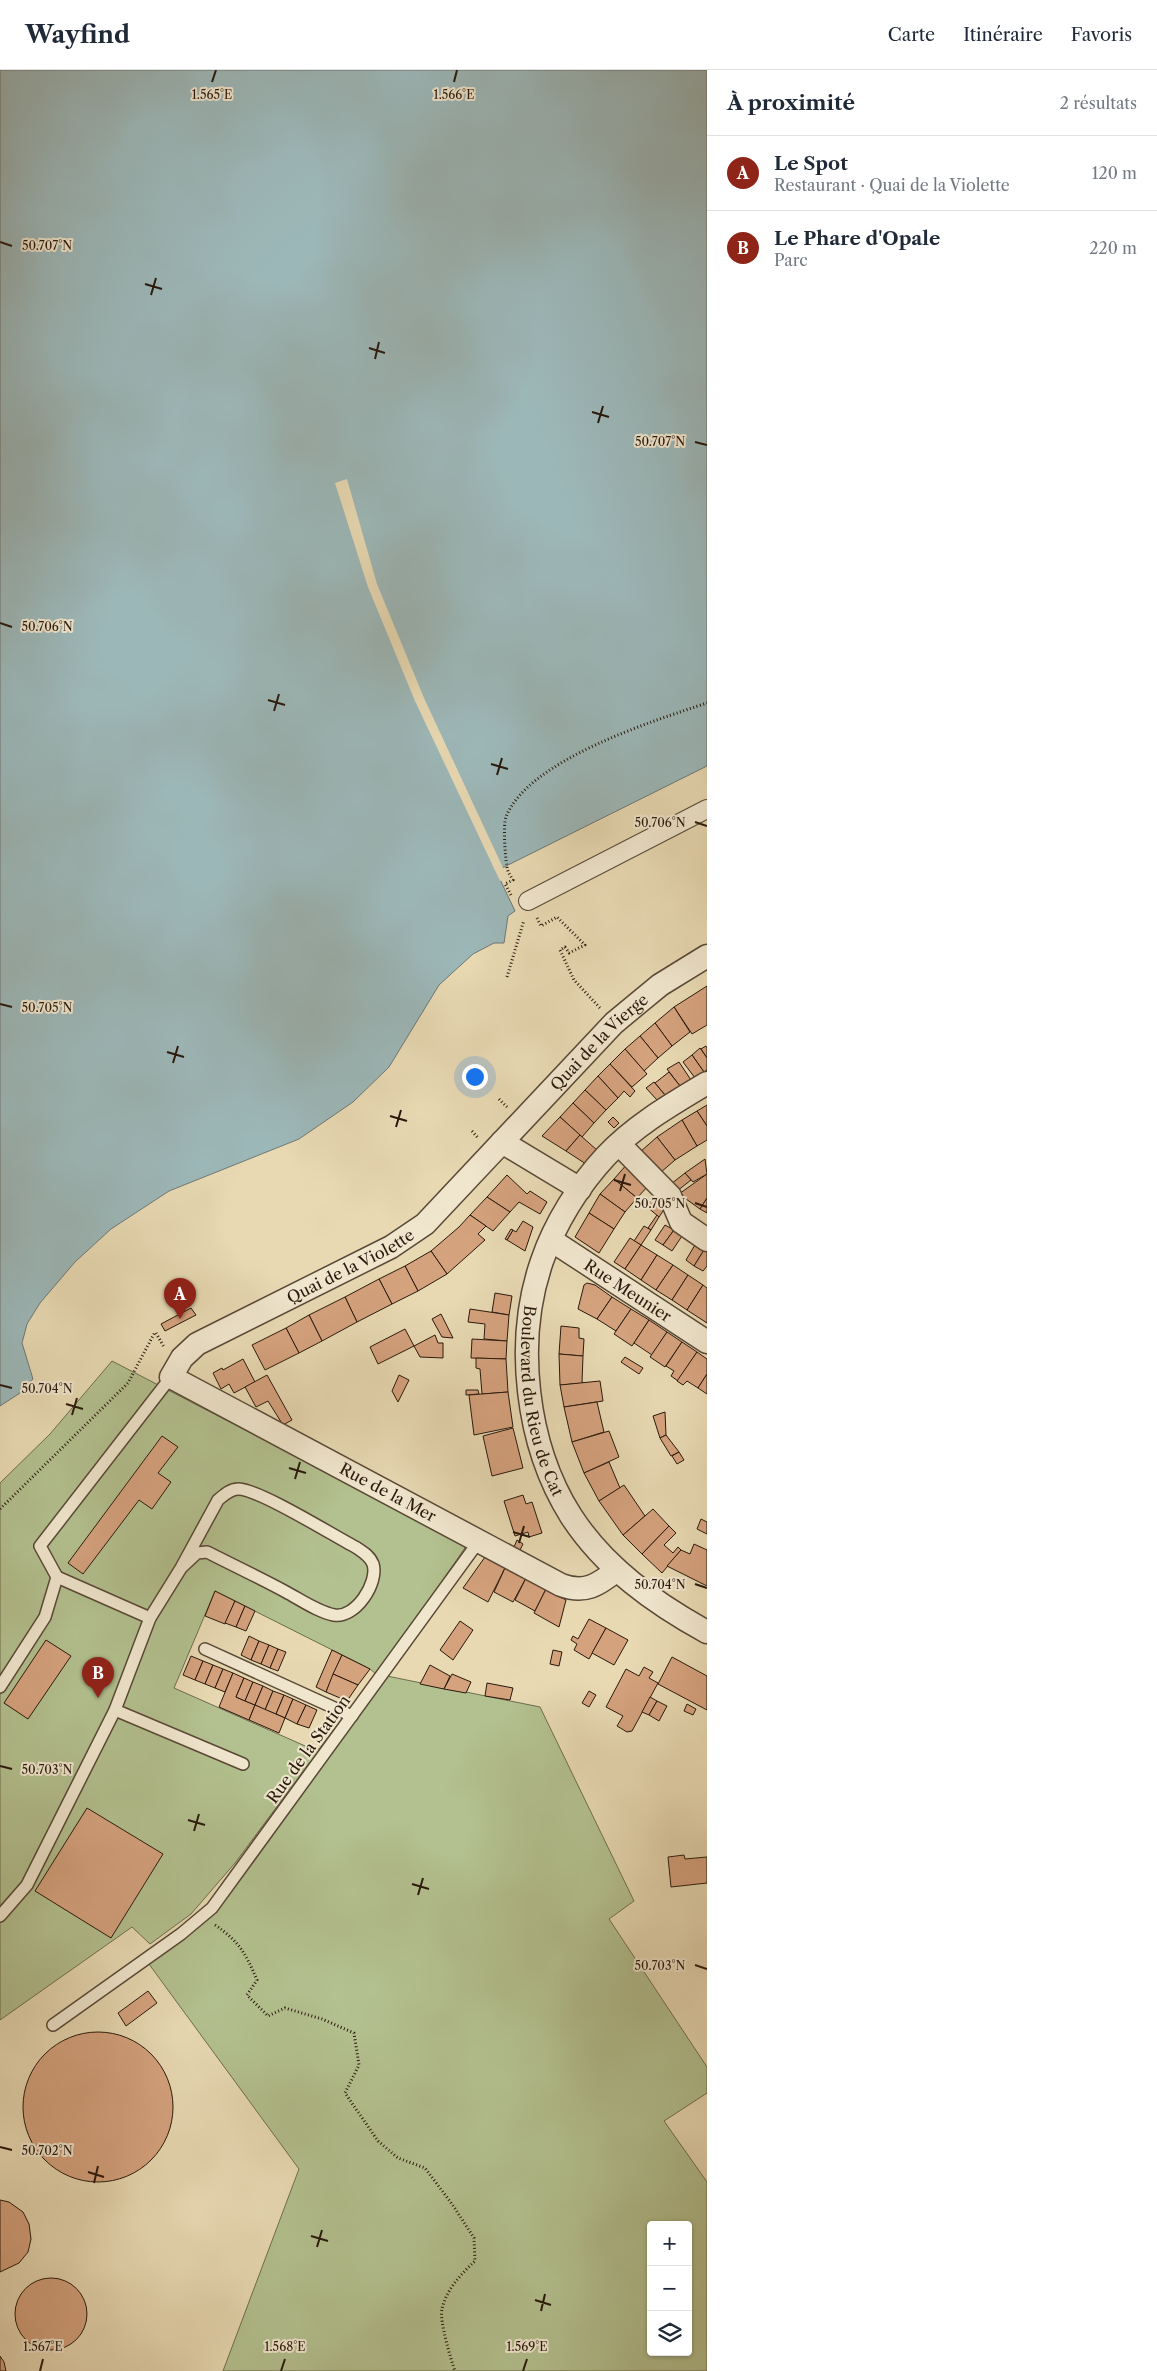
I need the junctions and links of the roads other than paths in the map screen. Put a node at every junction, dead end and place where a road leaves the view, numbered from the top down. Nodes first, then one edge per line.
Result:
1 (707, 809) edge
2 (520, 900) road end
3 (707, 956) edge
4 (707, 1083) edge
5 (502, 1142) junction
6 (619, 1144) junction
7 (580, 1189) junction
8 (551, 1240) junction
9 (707, 1240) edge
10 (707, 1342) edge
11 (174, 1371) junction
12 (479, 1541) junction
13 (181, 1568) junction
14 (617, 1570) junction
15 (57, 1577) junction
16 (150, 1618) junction
17 (707, 1632) edge
18 (205, 1649) dead end
19 (0, 1687) edge
20 (115, 1710) junction
21 (352, 1716) junction
22 (243, 1764) dead end
23 (0, 1916) edge
24 (54, 2025) dead end

1 - 2 street
3 - 5 street, Quai de la Vierge
4 - 6 street, Boulevard du Rieu de Cat
5 - 7 street
5 - 11 street, Quai de la Violette
6 - 7 street, Boulevard du Rieu de Cat
6 - 9 street
7 - 8 street, Boulevard du Rieu de Cat
8 - 10 street, Rue Meunier
8 - 14 street, Boulevard du Rieu de Cat
11 - 12 street, Rue de la Mer
11 - 15 lane
12 - 14 street, Rue de la Mer
12 - 21 lane, Rue de la Station
13 - 13 lane
13 - 16 lane
14 - 17 street, Boulevard du Rieu de Cat
15 - 16 lane
15 - 19 lane
16 - 20 lane
18 - 21 lane
20 - 22 lane
20 - 23 lane
21 - 24 lane, Rue de la Station

